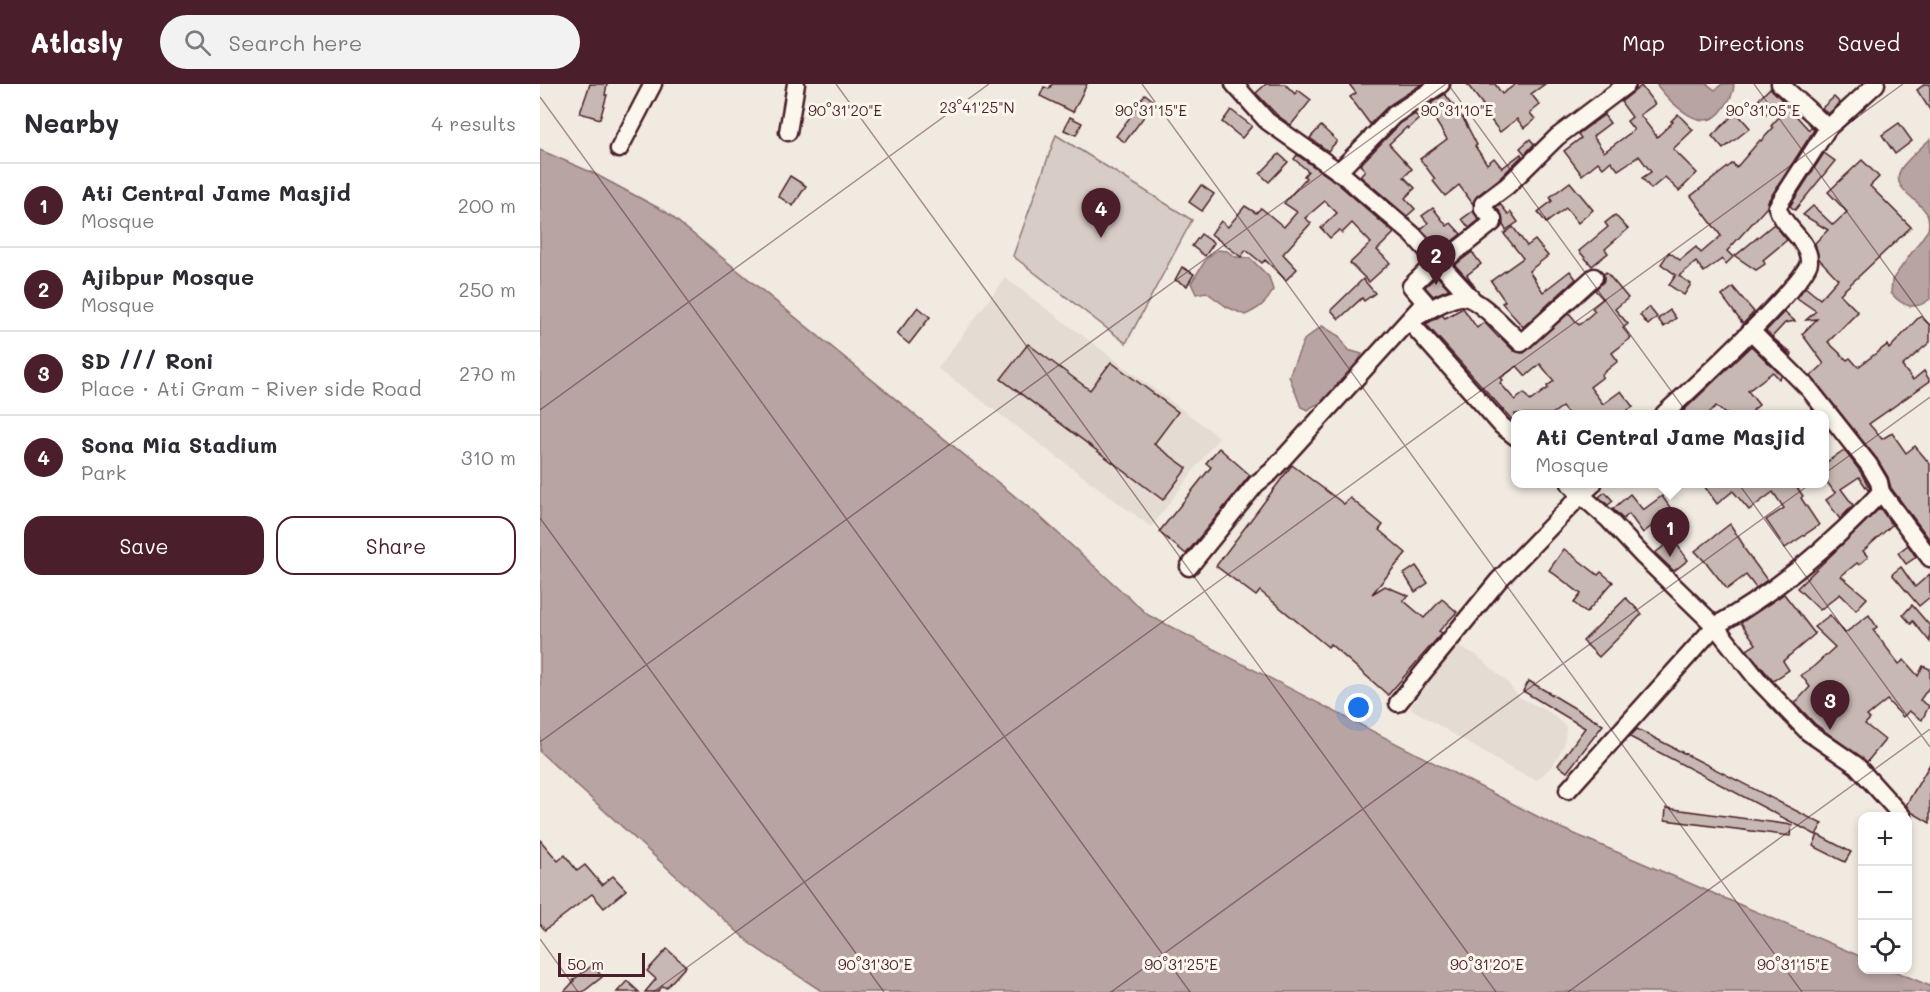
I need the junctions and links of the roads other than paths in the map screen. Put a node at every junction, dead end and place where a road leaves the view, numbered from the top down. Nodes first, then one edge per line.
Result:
1 (653, 84) edge
2 (796, 84) edge
3 (1234, 84) edge
4 (1441, 84) edge
5 (1627, 84) edge
6 (1780, 84) edge
7 (1876, 84) edge
8 (1828, 128) junction
9 (788, 132) dead end
10 (619, 149) dead end
11 (1338, 172) junction
12 (1438, 263) junction
13 (1594, 277) dead end
14 (1472, 299) junction
15 (1409, 321) junction
16 (1751, 331) junction
17 (1668, 410) edge
18 (1826, 410) edge
19 (1829, 414) edge
20 (1511, 434) edge
21 (1580, 488) edge
22 (1582, 488) edge
23 (1881, 492) junction
24 (1930, 558) edge
25 (1189, 567) dead end
26 (1715, 626) junction
27 (1398, 704) dead end
28 (1568, 790) dead end
29 (1898, 812) edge

1 - 10 street
2 - 9 street
3 - 11 street
4 - 11 street
5 - 12 street
6 - 8 street
7 - 8 street
8 - 16 street
11 - 12 street
12 - 14 street
12 - 15 street
13 - 14 street
14 - 15 street
15 - 20 street
15 - 25 street
16 - 17 street
16 - 18 street
19 - 23 street
21 - 27 street
22 - 26 street
23 - 24 street
23 - 26 street
26 - 28 street
26 - 29 street

